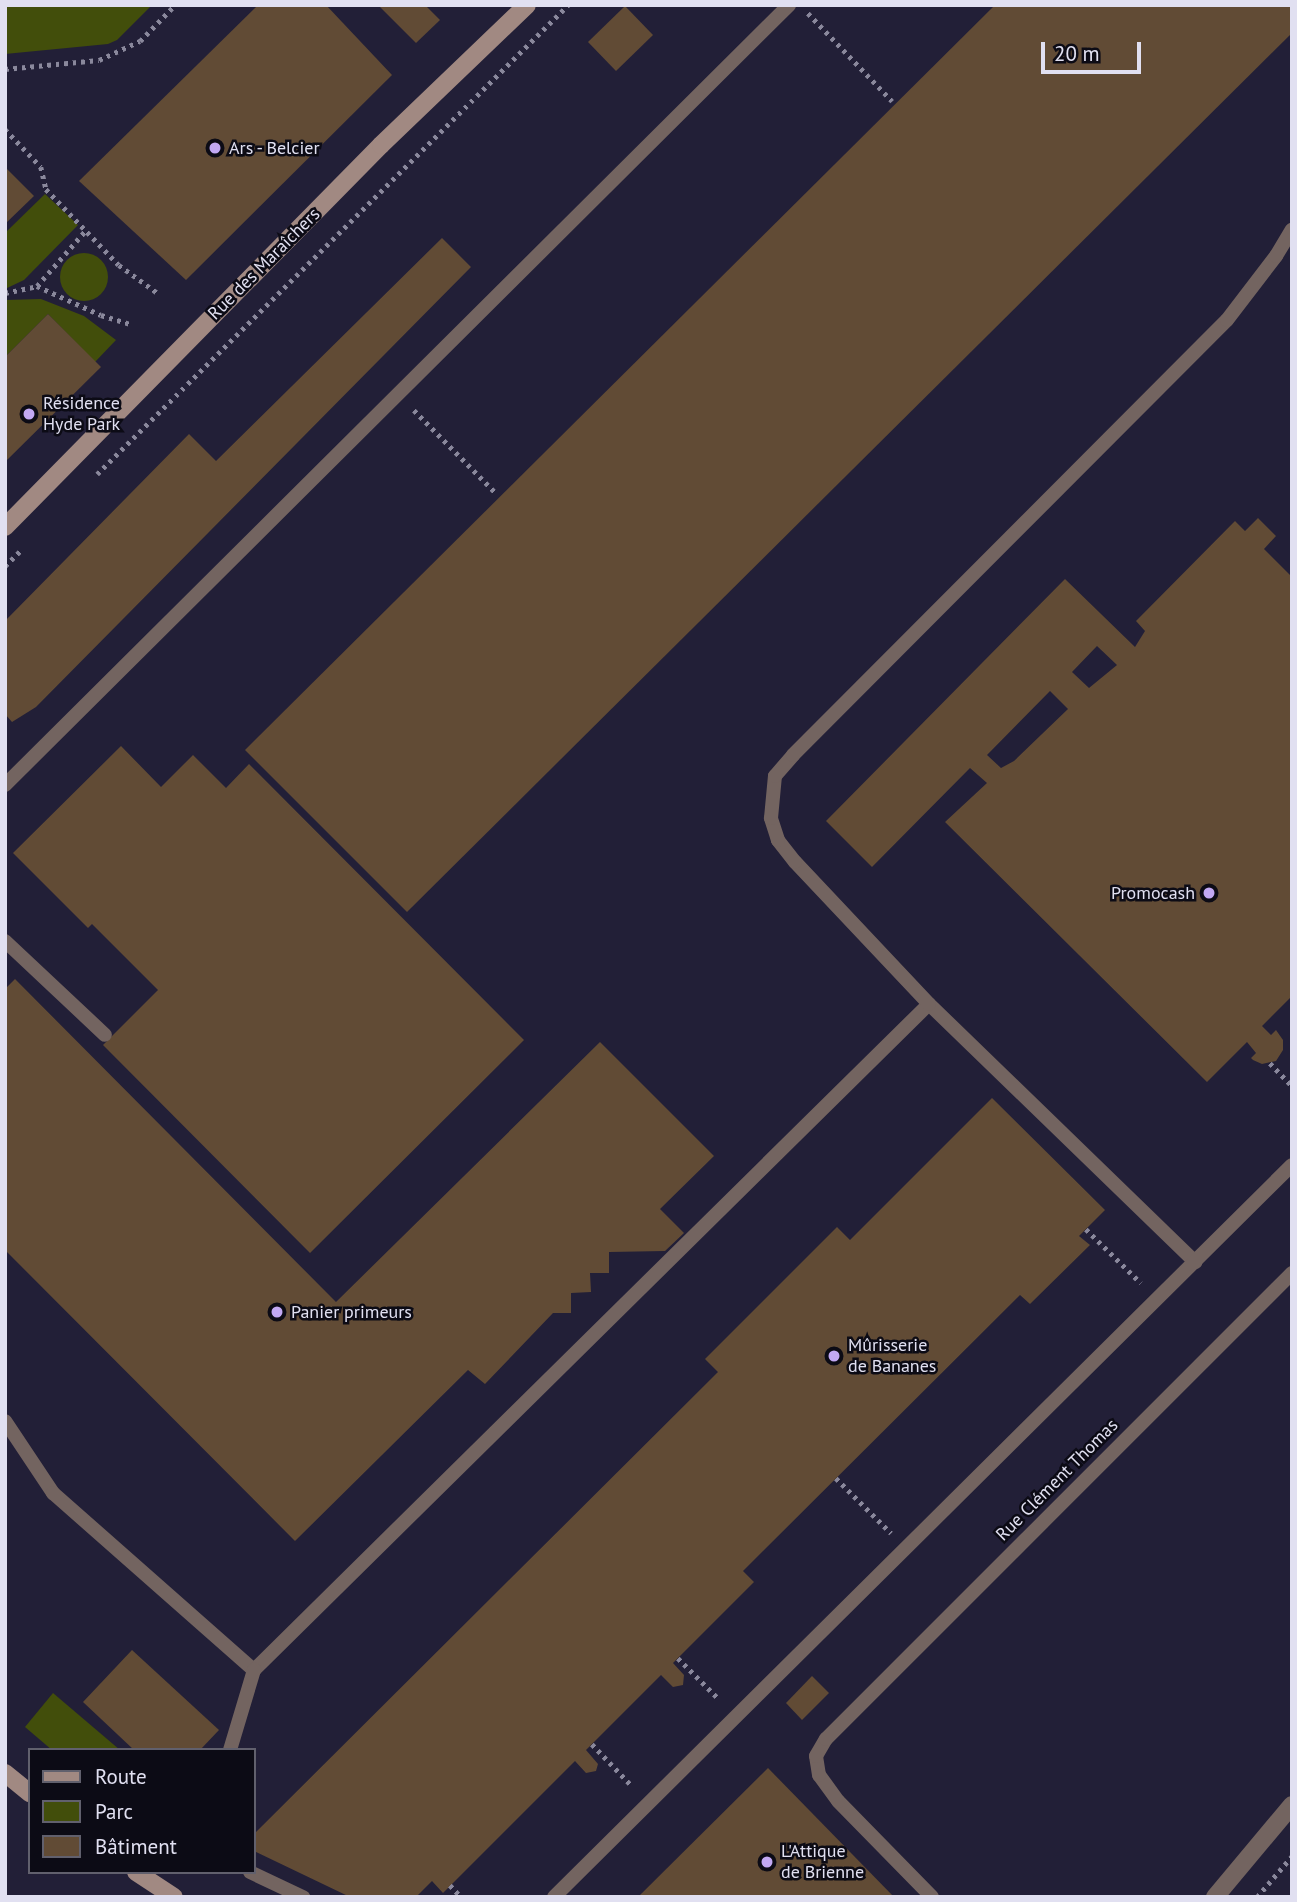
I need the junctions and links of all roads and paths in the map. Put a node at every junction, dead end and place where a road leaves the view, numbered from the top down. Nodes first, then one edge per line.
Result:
1 (175, 5) edge
2 (527, 5) edge
3 (568, 5) edge
4 (789, 5) edge
5 (801, 5) edge
6 (5, 69) edge
7 (892, 101) dead end
8 (5, 130) edge
9 (1292, 229) edge
10 (86, 230) junction
11 (37, 286) junction
12 (5, 293) edge
13 (159, 294) dead end
14 (131, 324) dead end
15 (399, 395) junction
16 (93, 478) dead end
17 (495, 492) dead end
18 (5, 527) edge
19 (25, 546) dead end
20 (5, 565) edge
21 (5, 785) edge
22 (5, 941) edge
23 (929, 1004) junction
24 (105, 1035) dead end
25 (1270, 1063) dead end
26 (1292, 1086) edge
27 (1292, 1165) edge
28 (1086, 1229) dead end
29 (1195, 1262) junction
30 (1292, 1273) edge
31 (1157, 1299) junction
32 (5, 1421) edge
33 (836, 1478) dead end
34 (905, 1548) junction
35 (678, 1658) dead end
36 (254, 1670) junction
37 (736, 1716) junction
38 (592, 1744) dead end
39 (231, 1748) edge
40 (5, 1773) edge
41 (28, 1791) edge
42 (649, 1803) junction
43 (1292, 1805) edge
44 (1292, 1856) edge
45 (139, 1874) edge
46 (254, 1874) edge
47 (450, 1885) dead end
48 (174, 1897) edge
49 (303, 1897) edge
50 (461, 1897) edge
51 (554, 1897) edge
52 (932, 1897) edge
53 (1215, 1897) edge
54 (1257, 1897) edge

1 - 6 path
2 - 18 main road, Rue des Maraîchers
3 - 16 path
4 - 15 lane
5 - 7 path
8 - 10 path
9 - 23 lane
10 - 11 path
10 - 13 path
11 - 12 path
11 - 14 path
15 - 17 path
15 - 21 lane
19 - 20 path
22 - 24 lane
23 - 29 lane
23 - 36 lane
25 - 26 path
27 - 29 lane
28 - 31 path
29 - 31 lane
30 - 52 lane, Rue Clément Thomas
31 - 34 lane
32 - 36 lane
33 - 34 path
34 - 37 lane
35 - 37 path
36 - 39 lane
37 - 42 lane
38 - 42 path
40 - 41 main road
42 - 51 lane
43 - 53 street
44 - 54 path
45 - 48 main road
46 - 49 lane
47 - 50 path

